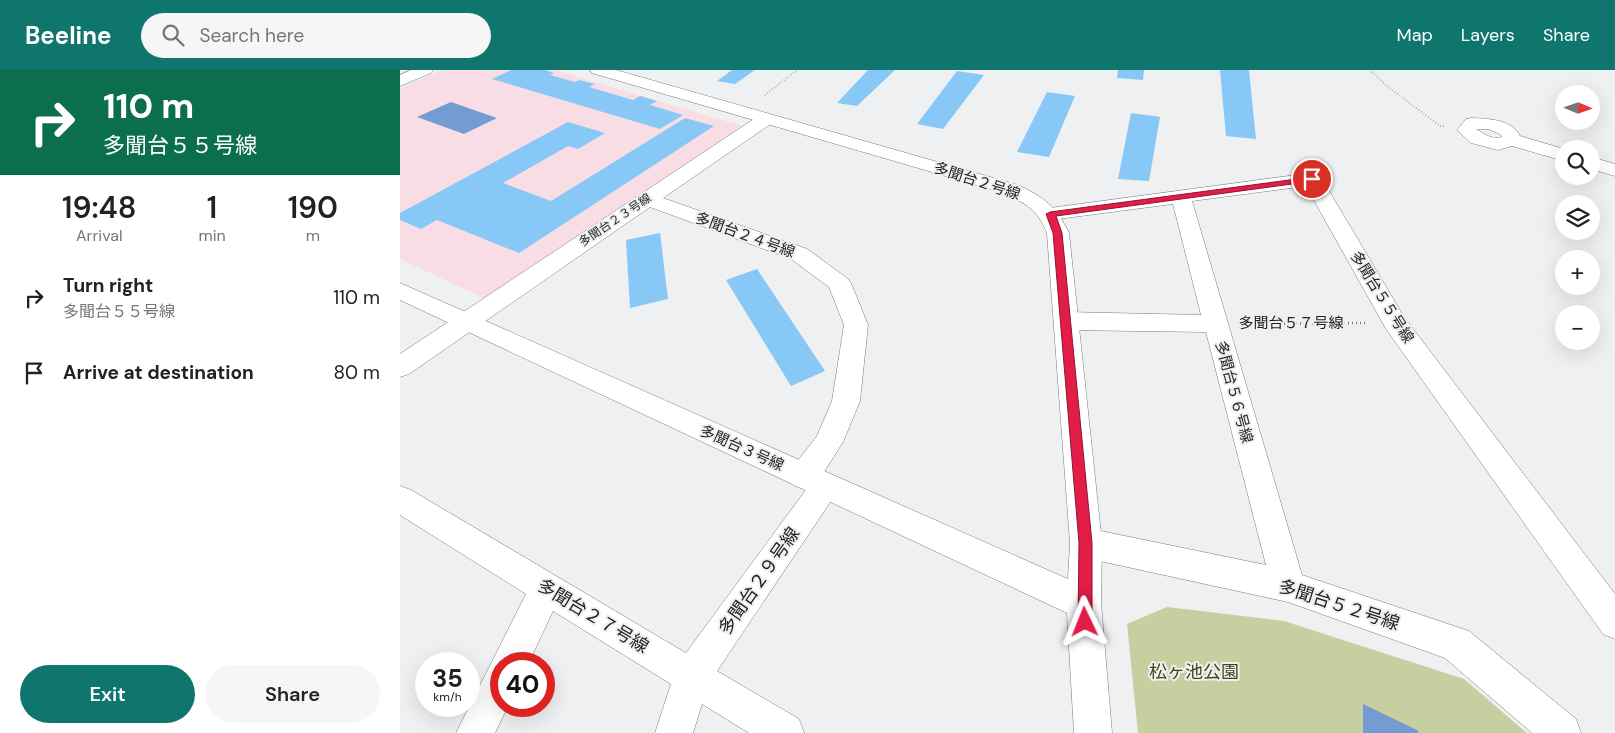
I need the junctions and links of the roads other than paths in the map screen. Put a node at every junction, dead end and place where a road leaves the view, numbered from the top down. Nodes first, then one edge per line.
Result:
1 (425, 70) edge
2 (598, 70) edge
3 (400, 81) edge
4 (766, 119) junction
5 (1466, 130) road end
6 (1555, 152) edge
7 (1600, 166) edge
8 (1615, 170) edge
9 (1181, 197) junction
10 (646, 199) junction
11 (1050, 214) junction
12 (400, 291) edge
13 (1066, 321) junction
14 (465, 322) junction
15 (1216, 324) junction
16 (400, 368) edge
17 (815, 481) junction
18 (400, 499) edge
19 (1086, 543) junction
20 (1288, 586) junction
21 (547, 588) junction
22 (1084, 603) junction
23 (1615, 622) edge
24 (515, 652) edge
25 (692, 676) junction
26 (490, 702) edge
27 (475, 733) edge
28 (674, 733) edge
29 (785, 733) edge
30 (1093, 733) edge
31 (1562, 733) edge

1 - 3 street
2 - 4 street, 多聞台２号線
4 - 10 street, 多聞台２３号線
4 - 11 street, 多聞台２号線
5 - 6 street
7 - 8 street
9 - 11 street, 多聞台５５号線
9 - 15 street, 多聞台５６号線
9 - 23 street, 多聞台５５号線
10 - 14 street, 多聞台２３号線
10 - 17 street, 多聞台２４号線
11 - 13 street
12 - 14 street, 多聞台３号線
13 - 15 street
13 - 19 street
14 - 16 street, 多聞台２３号線
14 - 17 street, 多聞台３号線
15 - 20 street, 多聞台５６号線
17 - 22 street, 多聞台３号線
17 - 25 street, 多聞台２９号線
18 - 21 street, 多聞台２７号線
19 - 20 street, 多聞台５２号線
19 - 22 street
20 - 31 street, 多聞台５２号線
21 - 24 street
21 - 25 street, 多聞台２７号線
22 - 30 street
25 - 28 street, 多聞台２９号線
25 - 29 street, 多聞台２７号線
26 - 27 street

